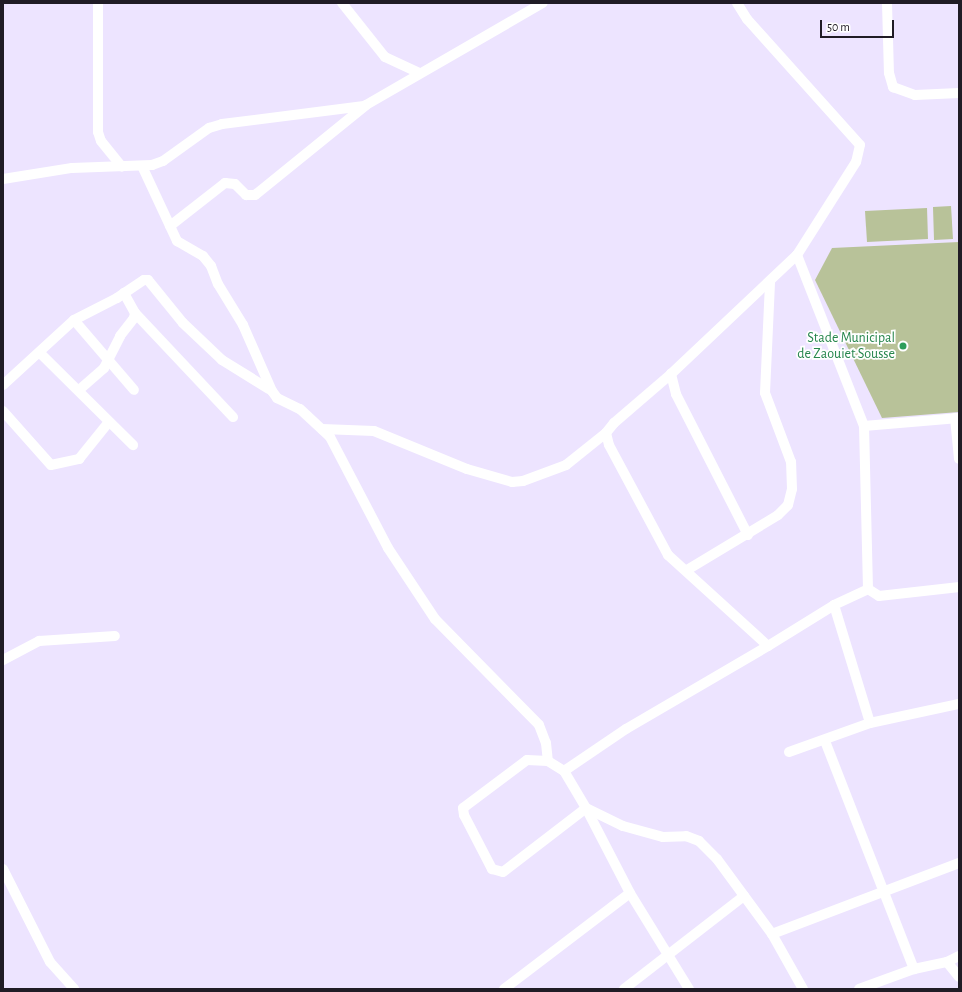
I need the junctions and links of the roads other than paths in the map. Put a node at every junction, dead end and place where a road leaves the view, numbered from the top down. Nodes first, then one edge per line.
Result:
1 (98, 3) edge
2 (342, 3) edge
3 (543, 3) edge
4 (737, 3) edge
5 (886, 3) edge
6 (420, 73) junction
7 (959, 93) edge
8 (366, 105) junction
9 (142, 166) junction
10 (122, 167) junction
11 (3, 179) edge
12 (170, 226) junction
13 (797, 255) junction
14 (770, 281) junction
15 (124, 293) junction
16 (135, 313) junction
17 (74, 320) junction
18 (40, 353) junction
19 (109, 360) junction
20 (672, 374) junction
21 (3, 385) edge
22 (79, 390) junction
23 (134, 390) dead end
24 (272, 391) junction
25 (3, 411) edge
26 (233, 417) dead end
27 (957, 418) edge
28 (108, 423) junction
29 (864, 426) junction
30 (322, 430) junction
31 (606, 433) junction
32 (133, 445) dead end
33 (959, 459) edge
34 (748, 535) junction
35 (687, 570) junction
36 (959, 587) edge
37 (868, 589) junction
38 (834, 605) junction
39 (115, 636) dead end
40 (768, 646) junction
41 (3, 660) edge
42 (959, 704) edge
43 (870, 723) junction
44 (825, 741) junction
45 (789, 752) dead end
46 (548, 761) junction
47 (564, 771) junction
48 (586, 808) junction
49 (959, 863) edge
50 (3, 869) edge
51 (883, 890) junction
52 (630, 893) junction
53 (744, 896) junction
54 (772, 934) junction
55 (959, 956) edge
56 (668, 958) junction
57 (947, 962) junction
58 (914, 969) junction
59 (959, 977) edge
60 (74, 989) edge
61 (504, 989) edge
62 (624, 989) edge
63 (689, 989) edge
64 (803, 989) edge
65 (859, 989) edge

1 - 10 street
2 - 6 street
3 - 6 street
4 - 13 street
5 - 7 street
6 - 8 street
8 - 9 street
8 - 12 street
9 - 10 street
9 - 12 street
10 - 11 street
12 - 24 street
13 - 14 street
13 - 29 street
14 - 20 street
14 - 34 street
15 - 16 street
15 - 17 street
15 - 24 street
16 - 19 street
16 - 26 street
17 - 18 street
17 - 19 street
18 - 21 street
18 - 22 street
19 - 22 street
19 - 23 street
20 - 31 street
20 - 34 street
22 - 28 street
24 - 30 street
25 - 28 street
27 - 29 street
27 - 33 street
28 - 32 street
29 - 37 street
30 - 31 street
30 - 46 street
31 - 35 street
34 - 35 street
35 - 40 street
36 - 37 street
37 - 38 street
38 - 40 street
38 - 43 street
39 - 41 street
40 - 47 street
42 - 43 street
43 - 44 street
44 - 45 street
44 - 51 street
46 - 47 street
46 - 48 street
47 - 48 street
48 - 52 street
48 - 53 street
49 - 51 street
50 - 60 street
51 - 54 street
51 - 58 street
52 - 56 street
52 - 61 street
53 - 54 street
53 - 56 street
54 - 64 street
55 - 57 street
56 - 62 street
56 - 63 street
57 - 58 street
57 - 59 street
58 - 65 street

